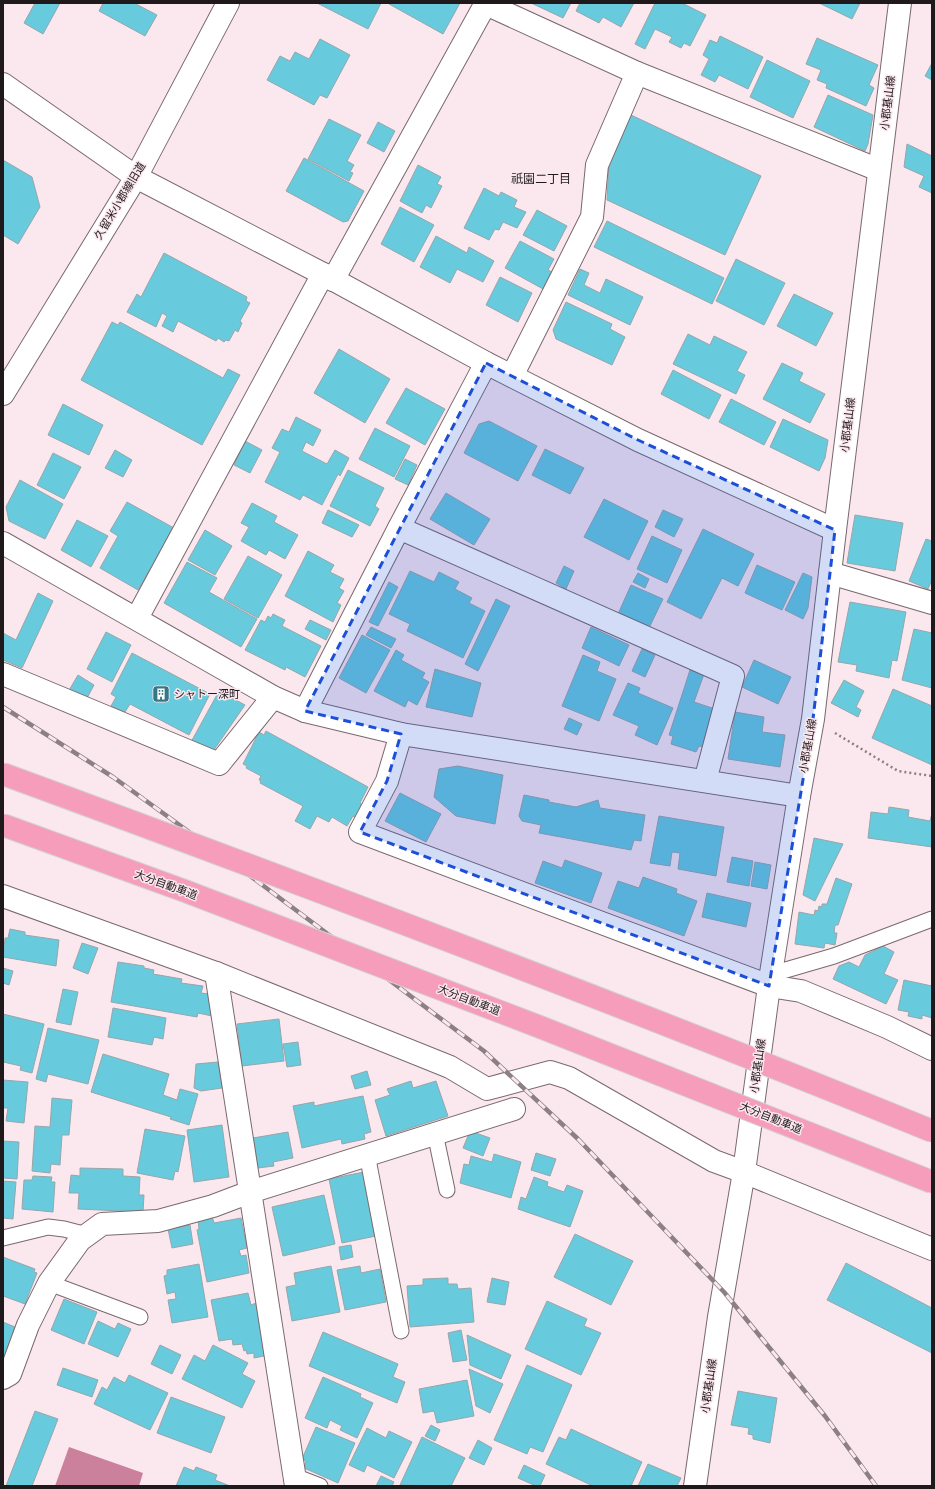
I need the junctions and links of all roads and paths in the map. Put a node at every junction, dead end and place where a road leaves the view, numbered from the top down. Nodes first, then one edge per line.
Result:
1 (228, 3) edge
2 (900, 3) edge
3 (486, 4) edge
4 (636, 73) junction
5 (3, 84) edge
6 (879, 170) junction
7 (136, 177) junction
8 (328, 277) junction
9 (486, 363) junction
10 (512, 376) junction
11 (3, 394) edge
12 (399, 528) junction
13 (835, 530) junction
14 (3, 543) edge
15 (830, 573) junction
16 (932, 603) edge
17 (137, 618) junction
18 (3, 674) edge
19 (273, 697) junction
20 (305, 711) junction
21 (813, 719) junction
22 (401, 734) junction
23 (3, 774) edge
24 (932, 776) edge
25 (705, 781) junction
26 (799, 796) junction
27 (3, 825) edge
28 (3, 896) edge
29 (932, 920) edge
30 (216, 973) junction
31 (770, 980) junction
32 (932, 1049) edge
33 (514, 1110) dead end
34 (932, 1131) edge
35 (435, 1133) junction
36 (368, 1154) junction
37 (744, 1172) junction
38 (932, 1182) edge
39 (447, 1190) dead end
40 (250, 1192) junction
41 (87, 1235) junction
42 (3, 1238) edge
43 (932, 1249) edge
44 (49, 1283) junction
45 (140, 1317) dead end
46 (401, 1331) dead end
47 (3, 1378) edge
48 (295, 1481) edge
49 (320, 1486) edge
50 (694, 1486) edge

1 - 7 street, 久留米小郡線旧道
2 - 6 street, 小郡基山線
3 - 4 street
3 - 8 street
4 - 6 street
4 - 10 street
5 - 7 street
6 - 13 street, 小郡基山線
7 - 8 street
7 - 11 street, 久留米小郡線旧道
8 - 9 street
8 - 17 street
9 - 10 street
9 - 12 street
10 - 13 street
12 - 20 street
12 - 25 street
13 - 15 street, 小郡基山線
14 - 17 street
15 - 16 street
15 - 21 street, 小郡基山線
17 - 19 street
18 - 19 street
19 - 20 street
20 - 22 street
21 - 24 path
21 - 26 street, 小郡基山線
22 - 25 street
22 - 31 street
23 - 34 highway, bridge
25 - 26 street
26 - 31 street, 小郡基山線
27 - 38 highway, 大分自動車道, bridge
28 - 30 street
29 - 31 lane
30 - 37 street
30 - 40 street
31 - 32 street
31 - 37 street, 小郡基山線
33 - 35 street
35 - 36 street
35 - 39 lane
36 - 40 street
36 - 46 lane
37 - 43 street
37 - 50 street, 小郡基山線
40 - 41 street
40 - 48 street
41 - 42 lane
41 - 44 street
44 - 45 lane
44 - 47 street
48 - 49 lane

